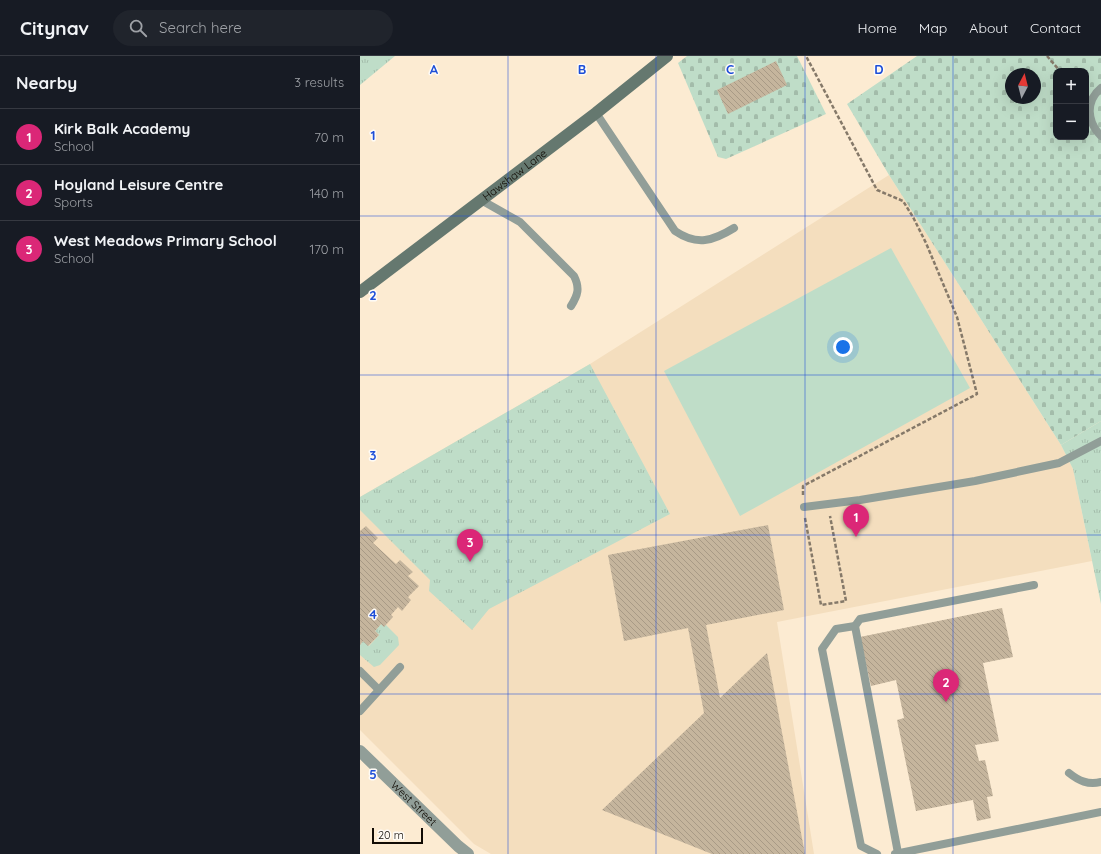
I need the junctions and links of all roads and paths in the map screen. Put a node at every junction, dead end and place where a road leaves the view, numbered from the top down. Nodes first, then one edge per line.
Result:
1 (667, 56) edge
2 (806, 56) edge
3 (1047, 56) edge
4 (1057, 68) edge
5 (1101, 88) edge
6 (596, 113) junction
7 (1101, 136) edge
8 (481, 200) junction
9 (734, 228) dead end
10 (360, 292) edge
11 (571, 306) dead end
12 (1101, 440) edge
13 (828, 504) junction
14 (804, 508) junction
15 (1034, 584) dead end
16 (855, 626) junction
17 (400, 667) dead end
18 (360, 671) edge
19 (380, 690) junction
20 (360, 711) edge
21 (360, 751) edge
22 (1069, 773) dead end
23 (1101, 782) edge
24 (1101, 812) edge
25 (468, 854) edge
26 (877, 854) edge
27 (897, 854) edge

1 - 6 main road, Hawshaw Lane
2 - 14 path
3 - 4 path
5 - 7 lane
6 - 8 main road, Hawshaw Lane
6 - 9 lane
8 - 10 main road, Hawshaw Lane
8 - 11 lane
12 - 13 lane
13 - 14 lane
13 - 14 path
15 - 16 lane
16 - 26 lane
16 - 27 lane
17 - 19 lane
18 - 19 lane
19 - 20 lane
21 - 25 street, West Street
22 - 23 lane
24 - 27 lane

